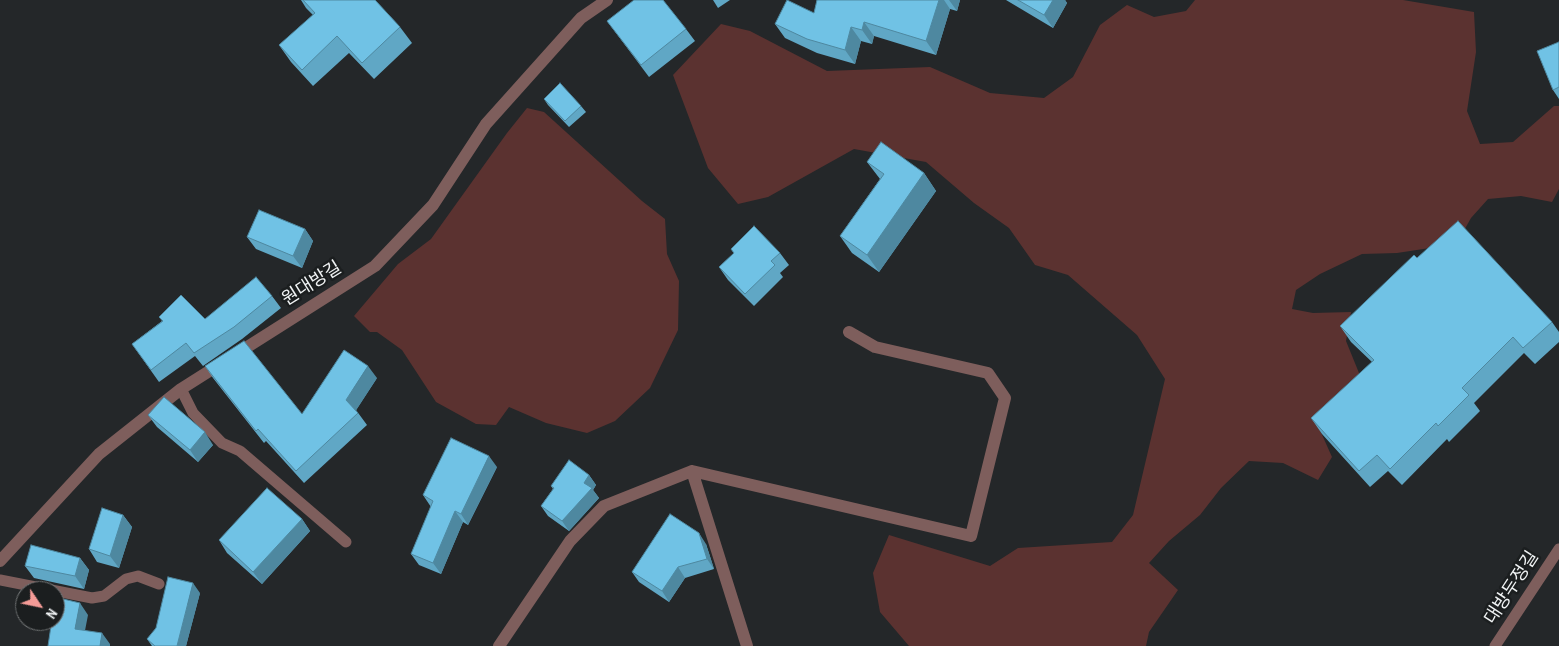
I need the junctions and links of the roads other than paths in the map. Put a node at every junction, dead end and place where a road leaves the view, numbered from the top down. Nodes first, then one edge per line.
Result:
1 (608, 0) edge
2 (849, 332) dead end
3 (181, 389) junction
4 (692, 471) junction
5 (346, 542) dead end
6 (1559, 549) edge
7 (0, 561) edge
8 (0, 580) edge
9 (159, 584) dead end
10 (499, 646) edge
11 (747, 646) edge
12 (1495, 646) edge

1 - 3 street, 원대방길
2 - 4 street
3 - 5 lane
3 - 7 street, 원대방길
4 - 10 street
4 - 11 street
6 - 12 lane, 대방두정길
8 - 9 lane

